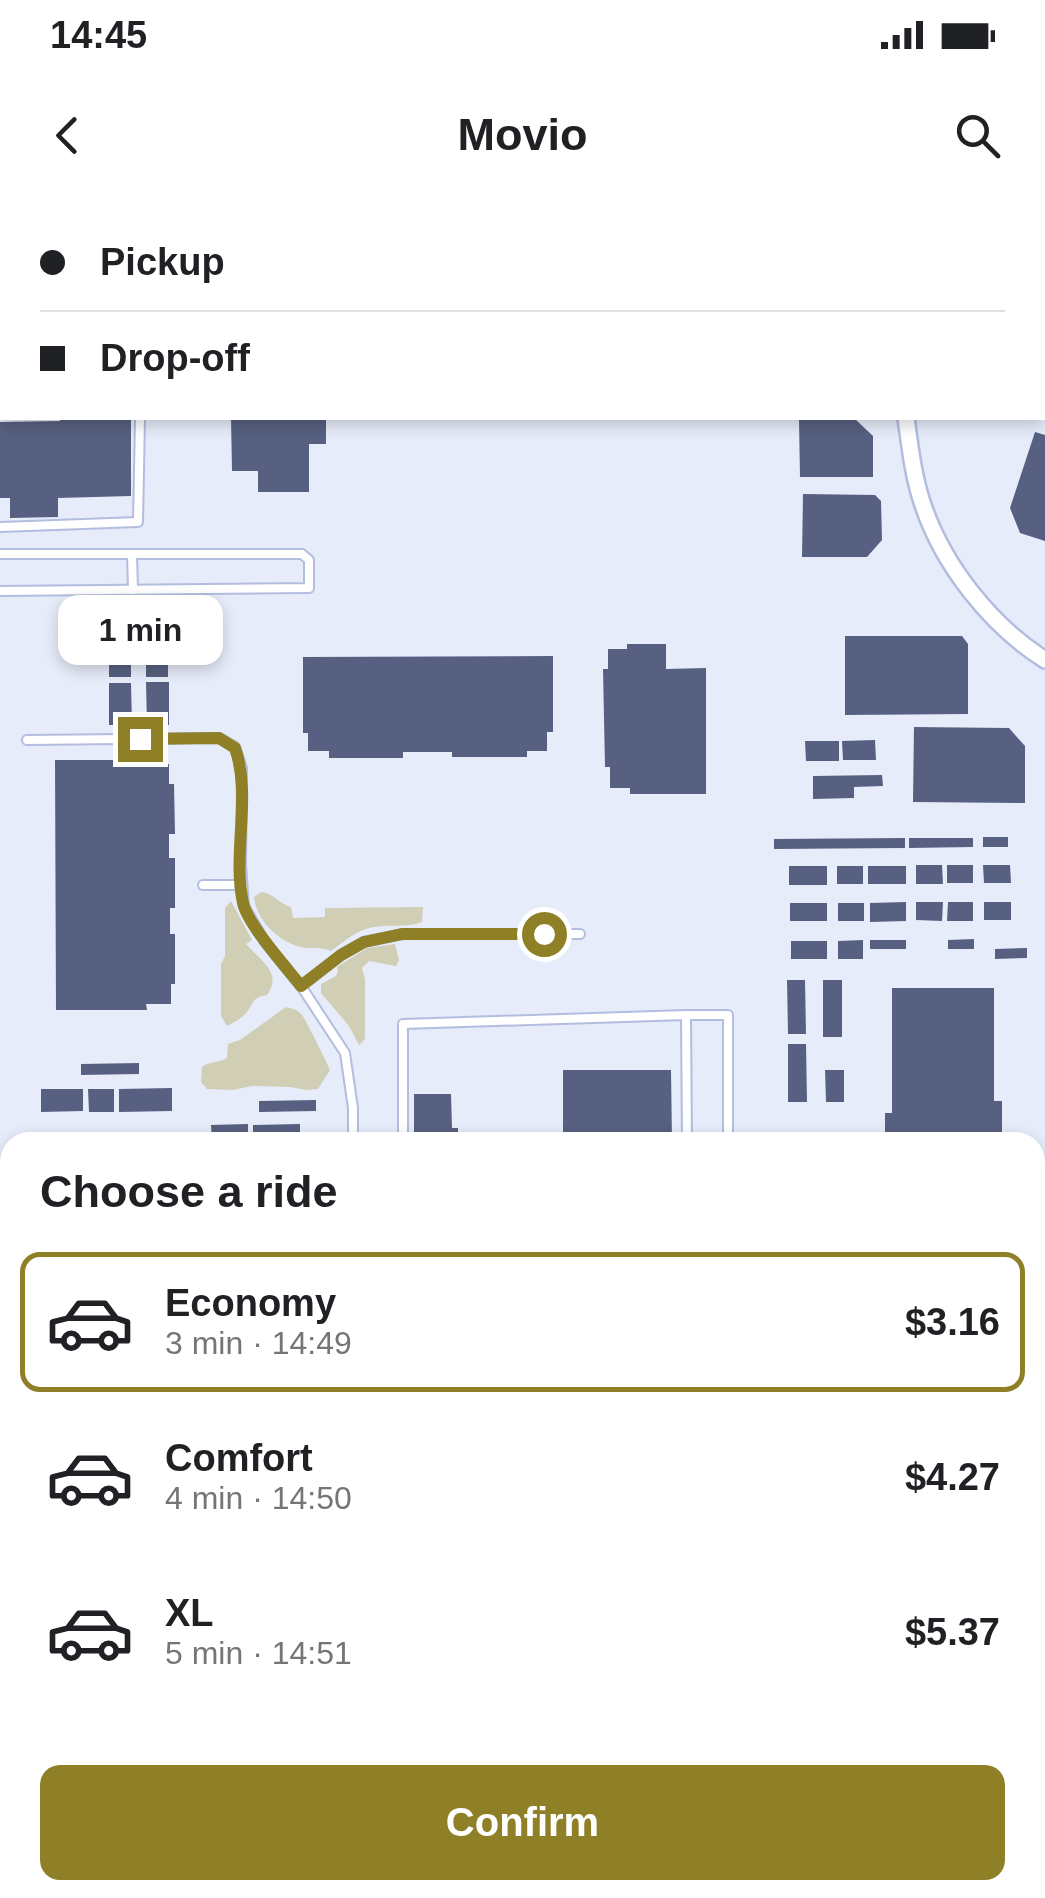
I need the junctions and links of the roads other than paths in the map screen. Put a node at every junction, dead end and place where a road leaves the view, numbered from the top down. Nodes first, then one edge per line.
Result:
1 (140, 420) edge
2 (906, 420) edge
3 (0, 526) edge
4 (0, 554) edge
5 (132, 554) junction
6 (132, 590) junction
7 (0, 592) edge
8 (1045, 660) edge
9 (27, 740) dead end
10 (203, 885) dead end
11 (242, 885) junction
12 (580, 934) dead end
13 (301, 986) junction
14 (686, 1014) junction
15 (353, 1132) edge
16 (403, 1132) edge
17 (687, 1132) edge
18 (728, 1132) edge

1 - 3 lane
2 - 8 street
4 - 5 lane
5 - 6 lane
5 - 6 lane
6 - 7 lane
9 - 11 lane
10 - 11 lane
11 - 13 lane
12 - 13 lane
13 - 15 lane
14 - 16 lane
14 - 17 lane
14 - 18 lane

